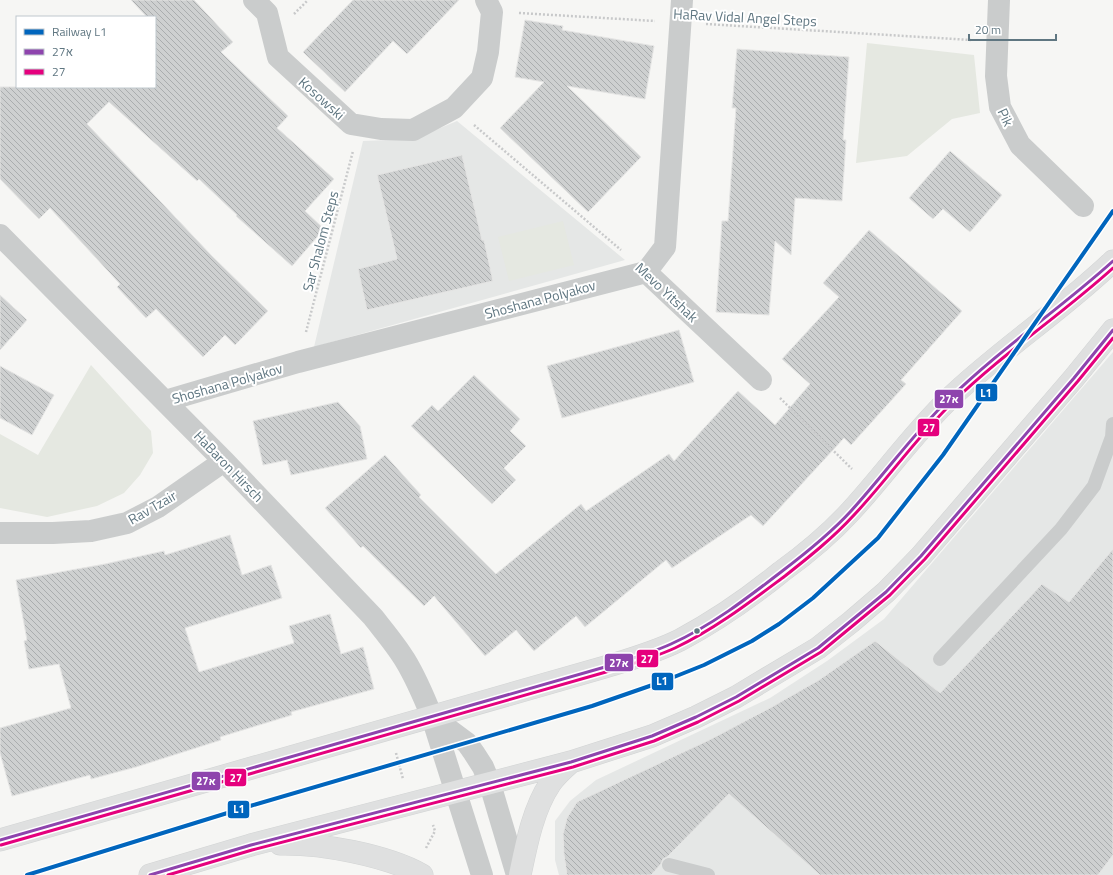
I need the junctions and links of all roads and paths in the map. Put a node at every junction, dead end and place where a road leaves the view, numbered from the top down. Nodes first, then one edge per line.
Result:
1 (254, 0) edge
2 (682, 0) edge
3 (999, 0) edge
4 (489, 6) edge
5 (680, 23) junction
6 (997, 42) junction
7 (454, 108) junction
8 (360, 125) junction
9 (1083, 206) dead end
10 (0, 235) edge
11 (1113, 261) edge
12 (646, 272) junction
13 (1113, 330) edge
14 (298, 362) junction
15 (761, 380) joint
16 (165, 401) junction
17 (1113, 424) edge
18 (224, 461) junction
19 (870, 487) junction
20 (0, 533) edge
21 (940, 659) dead end
22 (432, 717) junction
23 (571, 762) junction
24 (490, 784) junction
25 (457, 792) junction
26 (0, 840) edge
27 (251, 845) junction
28 (669, 865) dead end
29 (150, 875) edge
30 (422, 875) edge
31 (482, 875) edge
32 (518, 875) edge
33 (708, 875) edge

1 - 8 street, Kosowski
2 - 5 street
3 - 6 street, Pik
4 - 5 path, HaRav Vidal Angel Steps
4 - 7 street, Kosowski
5 - 6 path, HaRav Vidal Angel Steps
5 - 12 street
6 - 9 street, Pik
7 - 8 street, Kosowski
7 - 12 path, Mevo Yitshak
8 - 14 path, Sar Shalom Steps
10 - 16 street, HaBaron Hirsch
11 - 19 main road
12 - 14 street, Shoshana Polyakov
12 - 15 street, Mevo Yitshak
13 - 23 main road
14 - 16 street, Shoshana Polyakov
15 - 19 path
16 - 18 street, HaBaron Hirsch
17 - 21 lane
18 - 20 street, Rav Tzair
18 - 22 street, HaBaron Hirsch
19 - 22 main road
22 - 24 street
22 - 25 street, HaBaron Hirsch
22 - 26 main road
23 - 24 main road
23 - 32 main road
24 - 25 main road
24 - 32 street
25 - 27 main road
25 - 31 street, HaBaron Hirsch
27 - 29 main road
27 - 30 main road
28 - 33 lane

